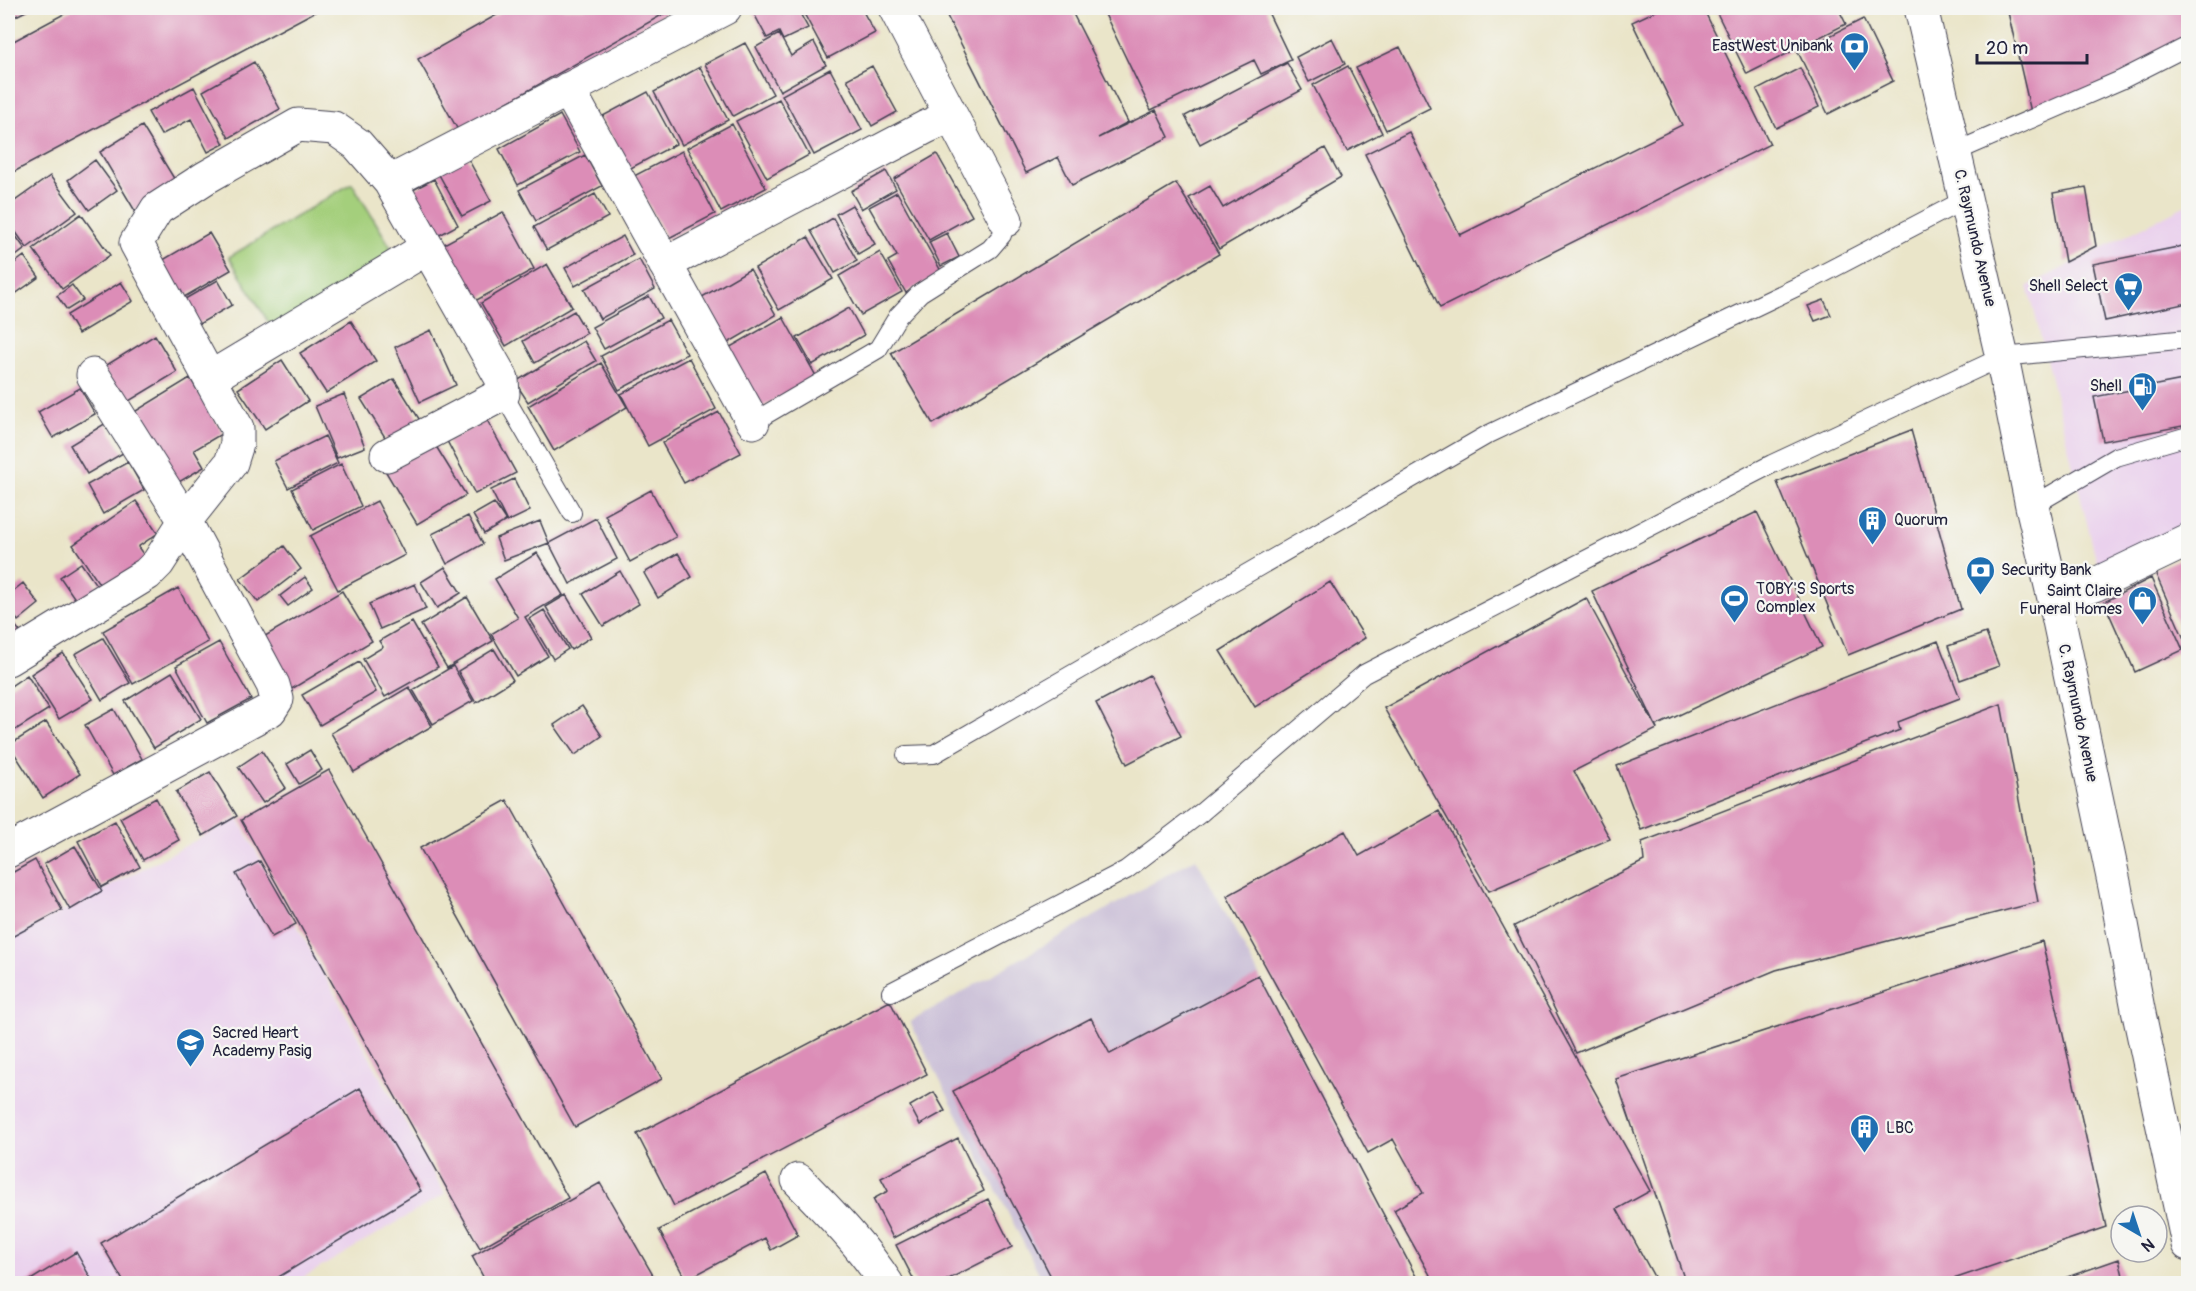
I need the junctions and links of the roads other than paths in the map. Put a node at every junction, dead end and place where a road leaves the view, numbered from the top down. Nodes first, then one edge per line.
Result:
1 (725, 8) edge
2 (895, 8) edge
3 (1921, 8) edge
4 (2188, 46) edge
5 (568, 89) junction
6 (951, 116) junction
7 (1955, 152) junction
8 (390, 182) junction
9 (1966, 199) junction
10 (1006, 220) joint
11 (427, 248) junction
12 (665, 264) junction
13 (2188, 339) edge
14 (2002, 357) junction
15 (93, 375) dead end
16 (210, 378) junction
17 (503, 394) junction
18 (753, 422) joint
19 (2188, 436) edge
20 (387, 456) dead end
21 (2032, 506) junction
22 (572, 513) dead end
23 (186, 521) junction
24 (2188, 540) edge
25 (2055, 599) junction
26 (8, 659) edge
27 (906, 755) dead end
28 (8, 851) edge
29 (891, 992) dead end
30 (798, 1180) dead end
31 (2188, 1245) edge
32 (887, 1284) edge

1 - 5 street
2 - 6 street
3 - 7 street, C. Raymundo Avenue
4 - 7 lane
5 - 8 street
5 - 12 street
6 - 10 street
6 - 12 street
7 - 9 street, C. Raymundo Avenue
8 - 11 street
8 - 16 street
9 - 14 street, C. Raymundo Avenue
9 - 27 lane
10 - 18 lane
11 - 16 street
11 - 17 street
12 - 18 street
13 - 14 lane
14 - 21 street, C. Raymundo Avenue
14 - 29 lane
15 - 23 street
16 - 23 street
17 - 20 street
17 - 22 lane
19 - 21 lane
21 - 25 street, C. Raymundo Avenue
23 - 26 street
23 - 28 street
24 - 25 street
25 - 31 street, C. Raymundo Avenue
30 - 32 street

